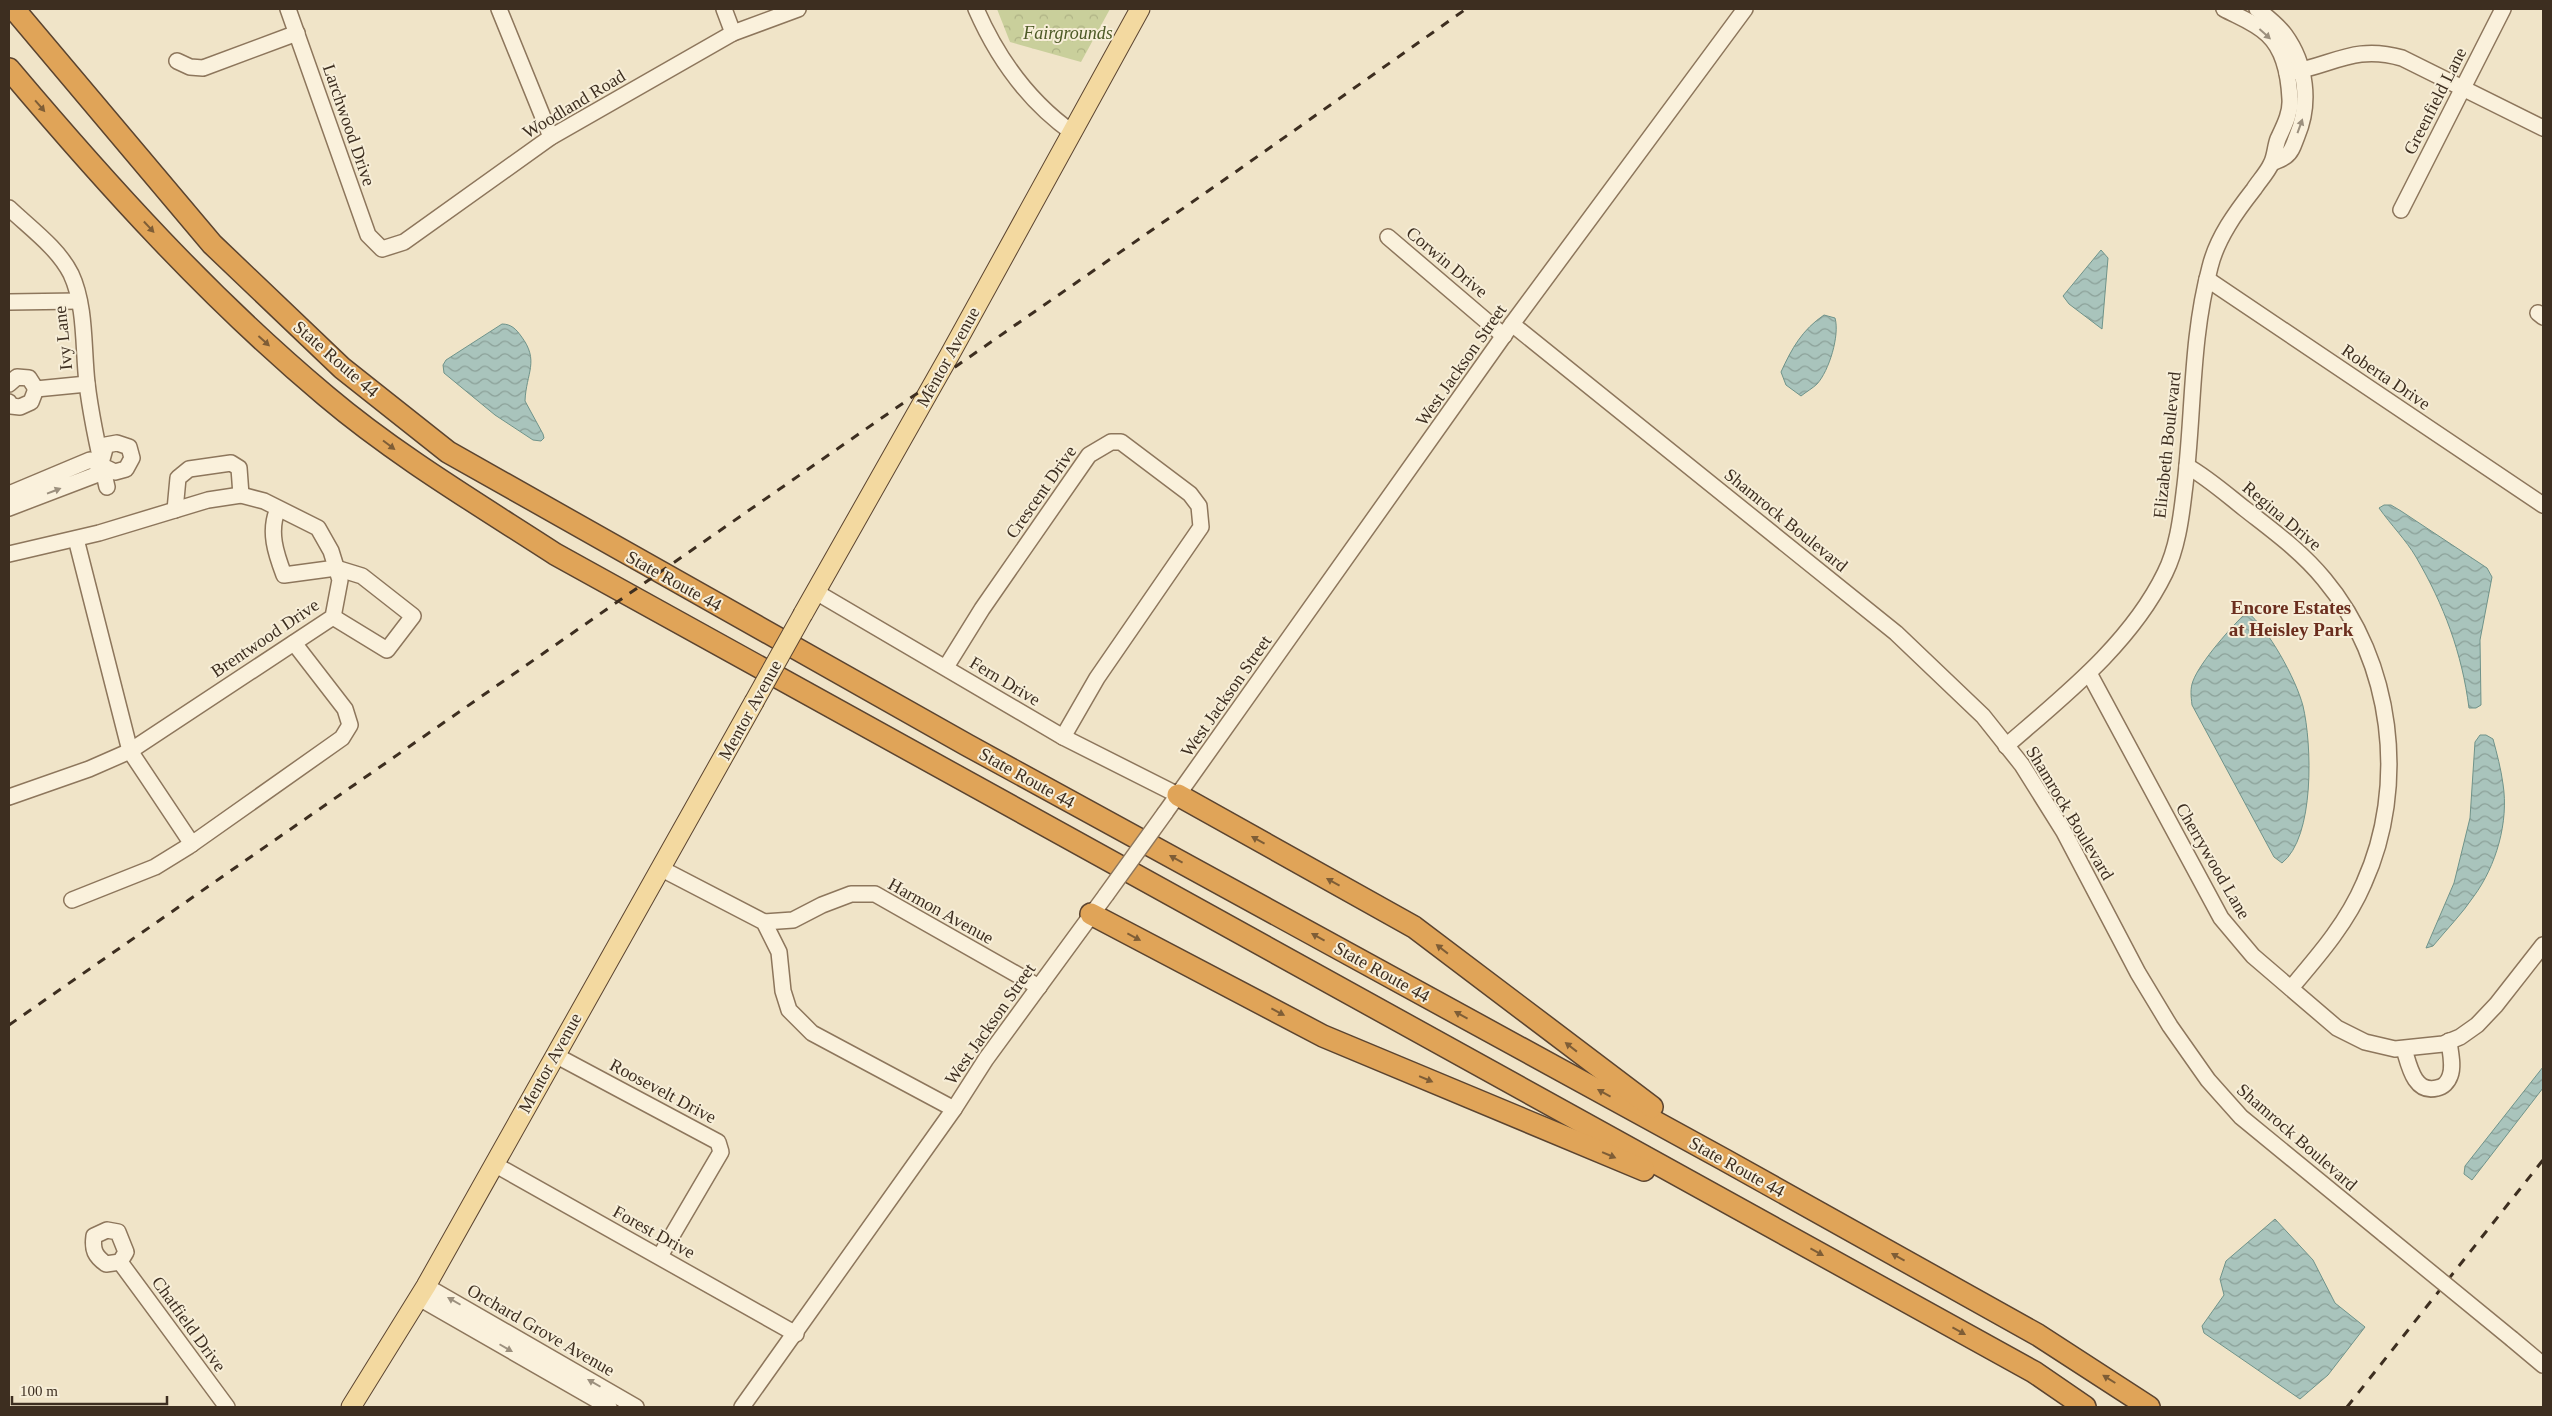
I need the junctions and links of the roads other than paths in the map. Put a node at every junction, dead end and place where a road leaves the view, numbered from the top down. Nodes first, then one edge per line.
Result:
1 (14, 9) edge
2 (288, 9) edge
3 (500, 9) edge
4 (724, 9) edge
5 (798, 9) edge
6 (976, 9) edge
7 (1140, 9) edge
8 (1745, 9) edge
9 (2224, 9) edge
10 (2257, 9) edge
11 (2504, 9) edge
12 (297, 33) junction
13 (733, 33) junction
14 (177, 61) dead end
15 (9, 69) edge
16 (2295, 72) junction
17 (2462, 88) junction
18 (2543, 128) edge
19 (1072, 133) junction
20 (550, 137) junction
21 (9, 208) edge
22 (2401, 210) dead end
23 (1388, 237) dead end
24 (382, 249) joint
25 (2207, 279) junction
26 (79, 301) junction
27 (9, 302) edge
28 (1508, 330) junction
29 (9, 384) edge
30 (87, 384) junction
31 (36, 389) junction
32 (9, 402) edge
33 (101, 464) junction
34 (2187, 466) junction
35 (108, 488) dead end
36 (9, 494) edge
37 (241, 495) junction
38 (2543, 506) edge
39 (9, 508) edge
40 (278, 509) junction
41 (175, 510) junction
42 (76, 539) junction
43 (9, 554) edge
44 (336, 568) junction
45 (816, 592) junction
46 (333, 617) junction
47 (294, 643) junction
48 (946, 667) junction
49 (2089, 673) junction
50 (1063, 737) junction
51 (2006, 746) junction
52 (130, 751) junction
53 (1178, 795) junction
54 (9, 797) edge
55 (192, 844) junction
56 (660, 868) junction
57 (72, 900) dead end
58 (1091, 914) junction
59 (764, 922) junction
60 (2543, 945) edge
61 (1039, 987) junction
62 (2291, 988) junction
63 (2449, 1041) junction
64 (2404, 1049) junction
65 (555, 1055) junction
66 (954, 1109) junction
67 (1723, 1159) junction
68 (494, 1164) junction
69 (1744, 1211) junction
70 (660, 1256) junction
71 (120, 1262) dead end
72 (422, 1292) junction
73 (796, 1334) junction
74 (2543, 1365) edge
75 (226, 1407) edge
76 (351, 1407) edge
77 (609, 1407) edge
78 (636, 1407) edge
79 (742, 1407) edge
80 (2085, 1407) edge
81 (2149, 1407) edge

67 -> 1 highway, State Route 44
2 - 12 street, Larchwood Drive
3 - 20 street
4 - 13 street
5 - 13 street, Woodland Road
6 - 19 street
7 - 19 main road, Mentor Avenue
8 - 28 street, West Jackson Street
9 -> 16 street, Elizabeth Boulevard
10 - 16 street, Elizabeth Boulevard
11 - 17 street, Greenfield Lane
12 - 14 street
12 - 24 street, Larchwood Drive
13 - 20 street, Woodland Road
15 -> 69 highway, State Route 44
16 - 17 street
16 - 25 street, Elizabeth Boulevard
17 - 18 street
17 - 22 street, Greenfield Lane
19 - 45 main road, Mentor Avenue
20 - 24 street, Woodland Road
21 - 26 street, Ivy Lane
23 - 28 street, Corwin Drive
25 - 34 street, Elizabeth Boulevard
25 - 38 street, Roberta Drive
26 - 27 street
26 - 30 street, Ivy Lane
28 - 51 street, Shamrock Boulevard
28 - 53 street, West Jackson Street
29 - 31 street
30 - 31 street
30 - 33 street, Ivy Lane
31 - 32 street
33 - 35 street, Ivy Lane
33 - 36 street
39 -> 33 street
34 - 49 street, Elizabeth Boulevard
34 - 62 street, Regina Drive
37 - 40 street, Brentwood Drive
37 - 41 street, Brentwood Drive
37 - 41 street
40 - 44 street, Brentwood Drive
40 - 44 street
41 - 42 street, Brentwood Drive
42 - 43 street, Brentwood Drive
42 - 52 street
44 - 46 street, Brentwood Drive
44 - 46 street
45 - 48 street, Fern Drive
45 - 56 main road, Mentor Avenue, bridge
46 - 47 street, Brentwood Drive
47 - 52 street, Brentwood Drive
47 - 55 street
48 - 50 street, Fern Drive
48 - 50 street, Crescent Drive
49 - 51 street, Elizabeth Boulevard
49 - 62 street, Cherrywood Lane
50 - 53 street, Fern Drive
51 - 74 street, Shamrock Boulevard, bridge
52 - 54 street, Brentwood Drive
52 - 55 street
53 - 58 street, West Jackson Street, bridge
67 -> 53 highway
55 - 57 street
56 - 59 street
56 - 65 main road, Mentor Avenue
58 - 61 street, West Jackson Street
58 -> 69 highway
59 - 61 street, Harmon Avenue
59 - 66 street
60 - 63 street, Cherrywood Lane
61 - 66 street, West Jackson Street
62 - 64 street, Cherrywood Lane
63 - 64 street, Cherrywood Lane
63 - 64 street
65 - 68 main road, Mentor Avenue
65 - 70 street, Roosevelt Drive
66 - 73 street, West Jackson Street
81 -> 67 highway, State Route 44
68 - 70 street, Forest Drive
68 - 72 main road, Mentor Avenue
69 -> 80 highway, State Route 44
70 - 73 street, Forest Drive
71 - 75 street, Chatfield Drive
72 - 76 main road, Mentor Avenue
72 -> 77 street, Orchard Grove Avenue
78 -> 72 street, Orchard Grove Avenue
73 - 79 street, West Jackson Street

